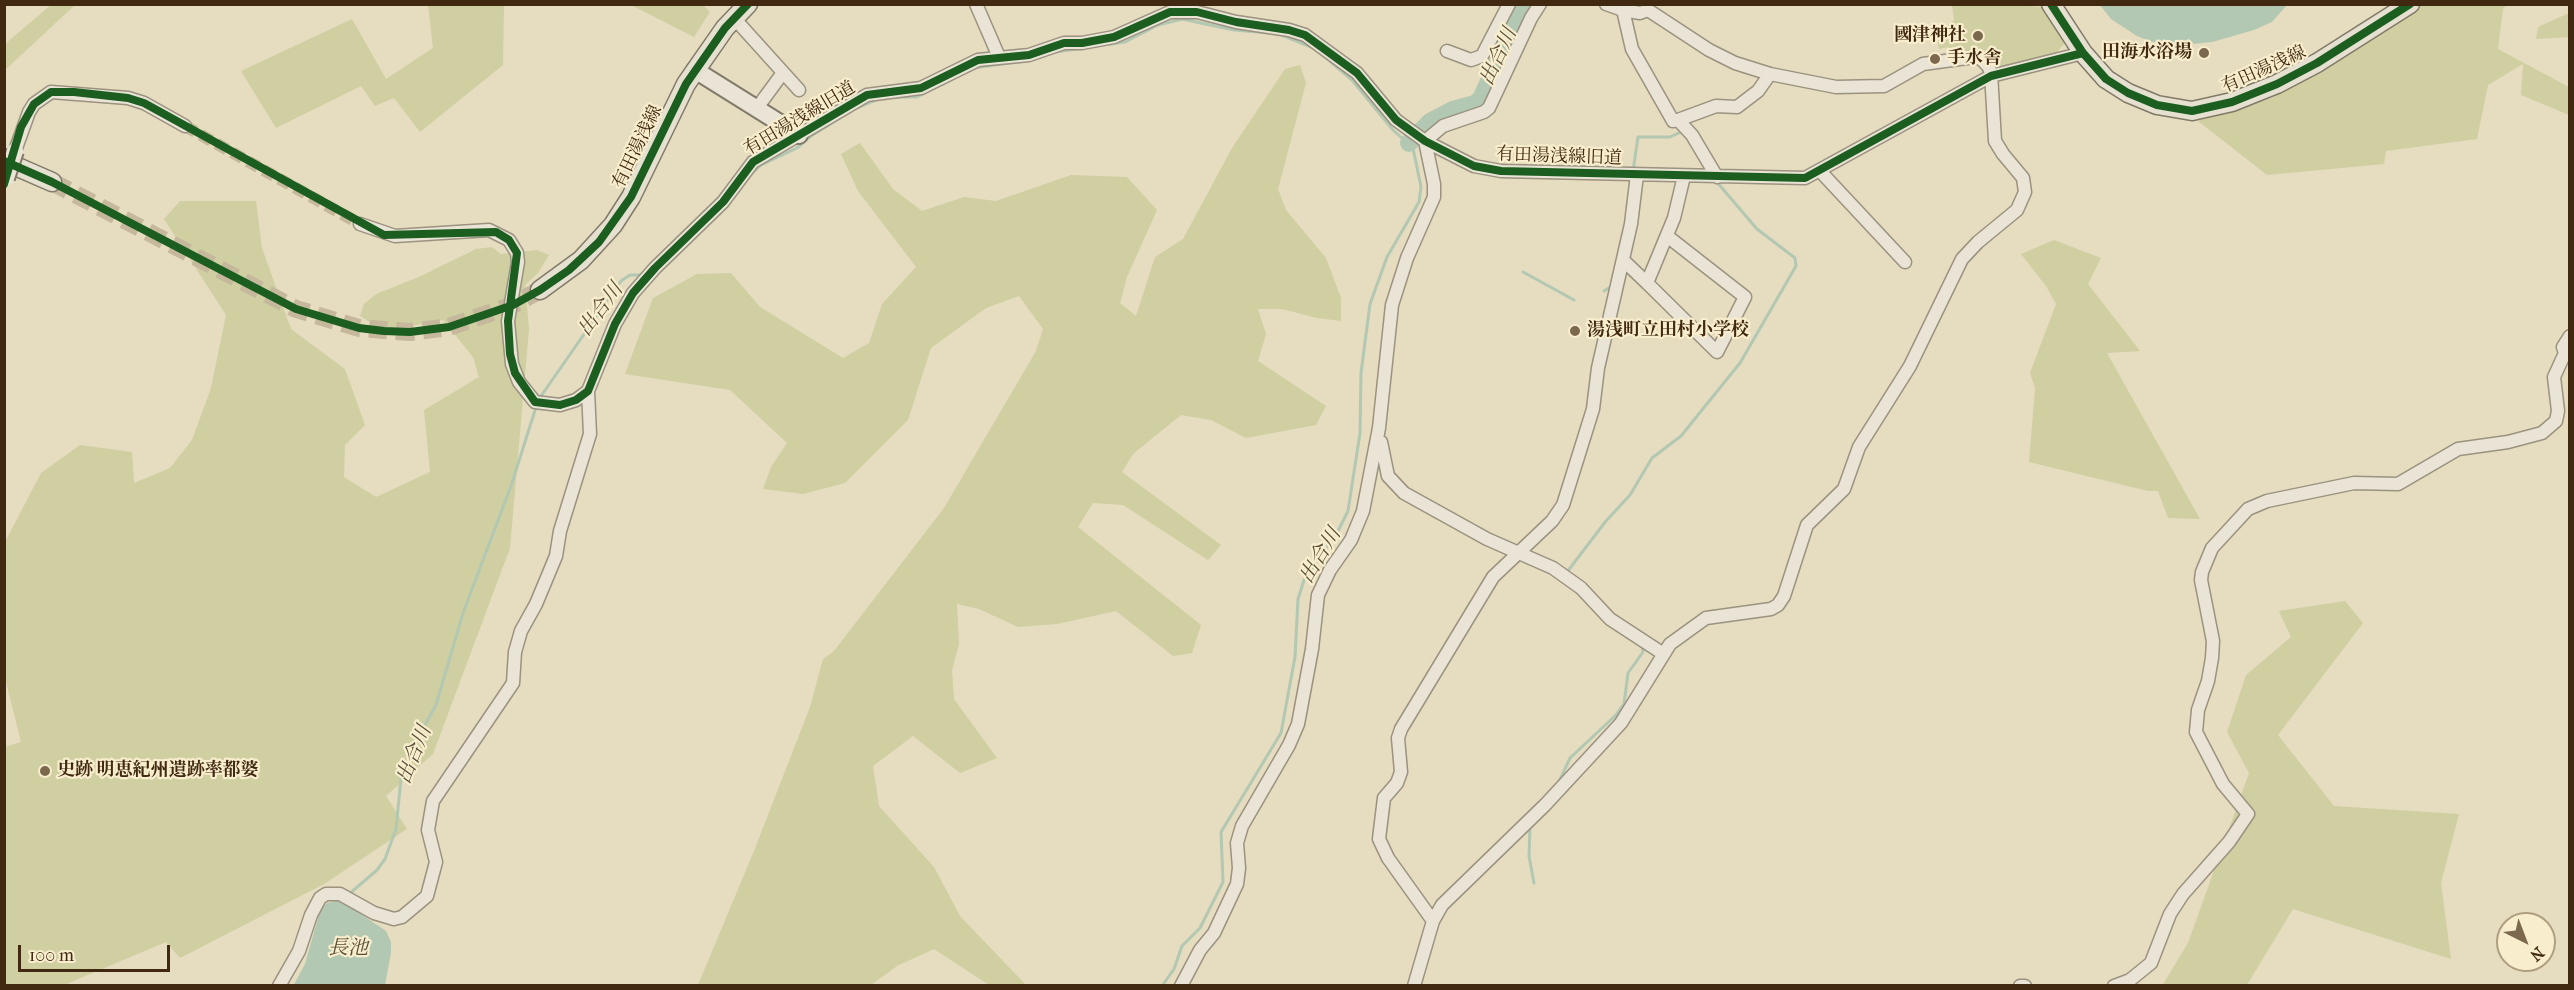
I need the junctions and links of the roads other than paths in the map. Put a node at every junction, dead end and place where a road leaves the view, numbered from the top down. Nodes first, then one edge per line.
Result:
1 (748, 4) edge
2 (975, 4) edge
3 (1509, 4) edge
4 (1540, 4) edge
5 (1606, 4) edge
6 (2051, 4) edge
7 (2410, 4) edge
8 (1650, 7) edge
9 (1623, 10) junction
10 (734, 18) junction
11 (1447, 51) dead end
12 (2083, 53) junction
13 (999, 57) junction
14 (695, 70) junction
15 (782, 74) junction
16 (1770, 74) junction
17 (1991, 76) junction
18 (799, 90) dead end
19 (757, 108) junction
20 (1678, 120) junction
21 (185, 126) tunnel mouth
22 (799, 135) junction
23 (1425, 141) junction
24 (8, 169) edge
25 (1820, 171) junction
26 (1637, 175) junction
27 (1684, 176) junction
28 (1717, 177) junction
29 (52, 182) tunnel mouth
30 (360, 224) tunnel mouth
31 (1667, 236) junction
32 (1623, 261) junction
33 (1905, 262) dead end
34 (1647, 283) junction
35 (540, 290) tunnel mouth
36 (2570, 336) edge
37 (588, 391) junction
38 (1379, 428) junction
39 (1519, 553) junction
40 (1662, 653) junction
41 (1433, 921) junction
42 (279, 986) edge
43 (1181, 986) edge
44 (1414, 986) edge
45 (2020, 986) edge
46 (2025, 986) edge
47 (2114, 986) edge

1 - 10 main road, 有田湯浅線
2 - 13 street
3 - 11 street
4 - 23 street
5 - 9 street
6 - 12 main road, 有田湯浅線
7 - 12 main road, 有田湯浅線
8 - 9 street
8 - 16 street
9 - 20 street
10 - 14 main road, 有田湯浅線
10 - 15 street
12 - 17 street, 有田湯浅線旧道
13 - 22 street, 有田湯浅線旧道
13 - 23 street, 有田湯浅線旧道
14 - 19 street
14 - 35 main road, 有田湯浅線
15 - 18 street
15 - 19 street
16 - 17 street
16 - 20 street
17 - 25 street, 有田湯浅線旧道
17 - 40 street
19 - 22 street
20 - 28 street
21 - 24 street
22 - 37 street, 有田湯浅線旧道
23 - 26 street, 有田湯浅線旧道
23 - 38 street
24 - 29 main road
25 - 28 street, 有田湯浅線旧道
25 - 33 street
26 - 27 street, 有田湯浅線旧道
26 - 32 street
27 - 28 street, 有田湯浅線旧道
27 - 31 street
30 - 37 street
31 - 34 street
31 - 34 street
32 - 34 street
32 - 39 street
36 - 47 street
37 - 42 street
38 - 39 street
38 - 43 street
39 - 40 street
39 - 41 street
40 - 41 street
41 - 44 street
45 - 46 street

